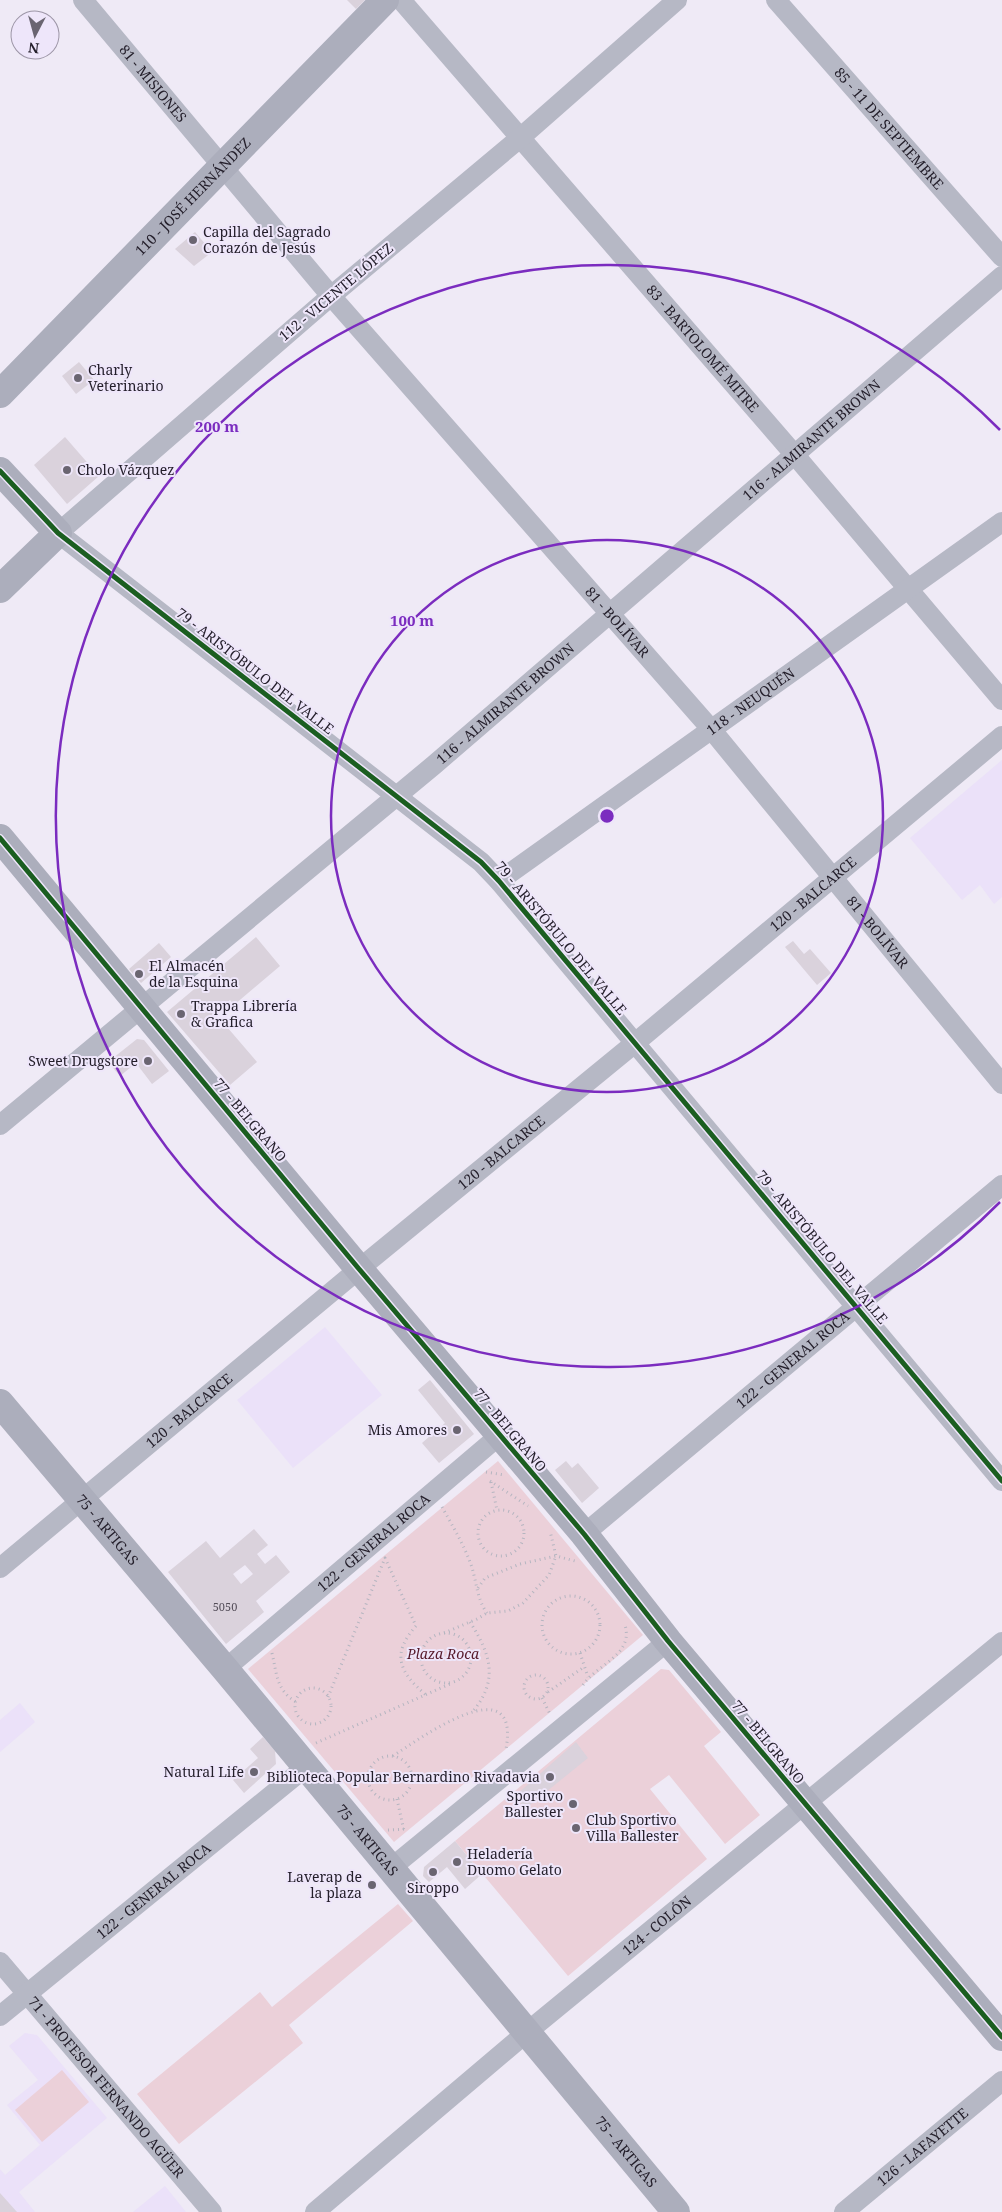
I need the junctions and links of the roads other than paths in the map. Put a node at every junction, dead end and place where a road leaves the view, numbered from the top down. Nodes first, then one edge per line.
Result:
1 (83, 0) edge
2 (385, 0) edge
3 (401, 0) edge
4 (677, 0) edge
5 (776, 0) edge
6 (520, 138) junction
7 (222, 167) junction
8 (1002, 256) edge
9 (1002, 276) edge
10 (331, 296) junction
11 (0, 394) edge
12 (794, 454) junction
13 (0, 471) edge
14 (1002, 522) edge
15 (58, 533) junction
16 (0, 588) edge
17 (908, 589) junction
18 (610, 615) junction
19 (1002, 700) edge
20 (711, 729) junction
21 (1002, 736) edge
22 (396, 795) junction
23 (0, 838) edge
24 (832, 878) junction
25 (499, 881) junction
26 (142, 1008) junction
27 (635, 1043) junction
28 (1002, 1084) edge
29 (0, 1125) edge
30 (1002, 1185) edge
31 (359, 1269) junction
32 (858, 1307) junction
33 (0, 1403) edge
34 (500, 1435) junction
35 (1002, 1481) edge
36 (82, 1501) junction
37 (584, 1534) junction
38 (0, 1568) edge
39 (668, 1641) junction
40 (1002, 1642) edge
41 (225, 1668) junction
42 (314, 1754) junction
43 (804, 1803) junction
44 (391, 1868) junction
45 (0, 1962) edge
46 (26, 1994) junction
47 (0, 2016) edge
48 (526, 2033) junction
49 (1002, 2037) edge
50 (1002, 2082) edge
51 (212, 2212) edge
52 (315, 2212) edge
53 (676, 2212) edge
54 (844, 2212) edge

1 - 7 street, 81 - MISIONES
2 - 7 street, 110 - JOSÉ HERNÁNDEZ
3 - 6 street, 83 - BARTOLOMÉ MITRE
4 - 6 street, 112 - VICENTE LÓPEZ
5 - 8 street, 85 - 11 DE SEPTIEMBRE
6 - 10 street, 112 - VICENTE LÓPEZ
6 - 12 street, 83 - BARTOLOMÉ MITRE
7 - 10 street, 81 - BOLÍVAR
7 - 11 street, 110 - JOSÉ HERNÁNDEZ
9 - 12 street, 116 - ALMIRANTE BROWN
10 - 15 street, 112 - VICENTE LÓPEZ
10 - 18 street, 81 - BOLÍVAR
12 - 17 street, 83 - BARTOLOMÉ MITRE
12 - 18 street, 116 - ALMIRANTE BROWN
13 - 15 street, 79 - ARISTÓBULO DEL VALLE
14 - 17 street, 118 - NEUQUÉN
15 - 16 street, 112 - VICENTE LÓPEZ
15 - 22 street, 79 - ARISTÓBULO DEL VALLE
17 - 19 street, 83 - BARTOLOMÉ MITRE
17 - 20 street, 118 - NEUQUÉN
18 - 20 street, 81 - BOLÍVAR
18 - 22 street, 116 - ALMIRANTE BROWN
20 - 24 street, 81 - BOLÍVAR
20 - 25 street, 118 - NEUQUÉN
21 - 24 street, 120 - BALCARCE
22 - 25 street, 79 - ARISTÓBULO DEL VALLE
22 - 26 street, 116 - ALMIRANTE BROWN
23 - 26 street, 77 - BELGRANO
24 - 27 street, 120 - BALCARCE
24 - 28 street, 81 - BOLÍVAR
25 - 27 street, 79 - ARISTÓBULO DEL VALLE
26 - 29 street, 116 - ALMIRANTE BROWN
26 - 31 street, 77 - BELGRANO
27 - 31 street, 120 - BALCARCE
27 - 32 street, 79 - ARISTÓBULO DEL VALLE
30 - 32 street, 122 - GENERAL ROCA
31 - 34 street, 77 - BELGRANO
31 - 36 street, 120 - BALCARCE
32 - 35 street, 79 - ARISTÓBULO DEL VALLE
32 - 37 street, 122 - GENERAL ROCA
33 - 36 street, 75 - ARTIGAS
34 - 37 street, 77 - BELGRANO
34 - 41 street, 122 - GENERAL ROCA
36 - 38 street, 120 - BALCARCE
36 - 41 street, 75 - ARTIGAS
37 - 39 street, 77 - BELGRANO
39 - 43 street, 77 - BELGRANO
39 - 44 street
40 - 43 street, 124 - COLÓN
41 - 42 street, 75 - ARTIGAS
42 - 44 street, 75 - ARTIGAS
42 - 46 street, 122 - GENERAL ROCA
43 - 48 street, 124 - COLÓN
43 - 49 street, 77 - BELGRANO
44 - 48 street, 75 - ARTIGAS
45 - 46 street, 71 - PROFESOR FERNANDO AGÜER
46 - 47 street, 122 - GENERAL ROCA
46 - 51 street, 71 - PROFESOR FERNANDO AGÜER
48 - 52 street, 124 - COLÓN
48 - 53 street, 75 - ARTIGAS
50 - 54 street, 126 - LAFAYETTE

